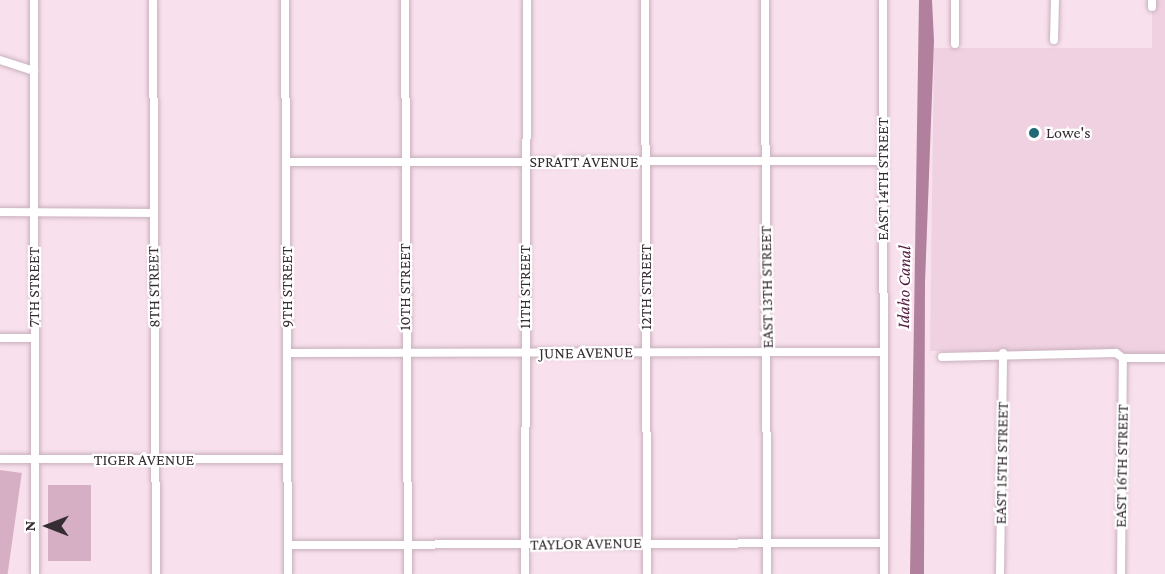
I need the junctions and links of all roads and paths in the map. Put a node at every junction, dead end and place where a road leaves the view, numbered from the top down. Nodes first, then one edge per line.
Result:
1 (34, 0) edge
2 (153, 0) edge
3 (285, 0) edge
4 (405, 0) edge
5 (527, 0) edge
6 (645, 0) edge
7 (765, 0) edge
8 (882, 0) edge
9 (955, 0) edge
10 (1055, 0) edge
11 (1054, 40) dead end
12 (955, 44) dead end
13 (0, 60) edge
14 (34, 71) junction
15 (404, 161) junction
16 (883, 161) junction
17 (286, 162) junction
18 (525, 162) junction
19 (646, 162) junction
20 (765, 162) junction
21 (0, 212) edge
22 (34, 213) junction
23 (153, 213) junction
24 (0, 338) edge
25 (35, 338) junction
26 (884, 352) junction
27 (287, 353) junction
28 (405, 353) junction
29 (646, 353) junction
30 (767, 353) junction
31 (1003, 353) junction
32 (525, 354) junction
33 (942, 357) dead end
34 (1123, 358) junction
35 (1165, 358) edge
36 (0, 459) edge
37 (35, 459) junction
38 (287, 459) junction
39 (156, 460) junction
40 (647, 543) junction
41 (884, 543) junction
42 (767, 544) junction
43 (288, 545) junction
44 (407, 545) junction
45 (525, 545) junction
46 (35, 574) edge
47 (156, 574) edge
48 (288, 574) edge
49 (408, 574) edge
50 (525, 574) edge
51 (647, 574) edge
52 (767, 574) edge
53 (884, 574) edge
54 (1000, 574) edge
55 (1121, 574) edge

1 - 14 street, 7TH STREET
2 - 23 street, 8TH STREET
3 - 17 street, 9TH STREET
4 - 15 street, 10TH STREET
5 - 18 street, 11TH STREET
6 - 19 street, 12TH STREET
7 - 20 street, EAST 13TH STREET
8 - 16 street, EAST 14TH STREET
9 - 12 street
10 - 11 street
13 - 14 street
14 - 22 street, 7TH STREET
15 - 17 street, SPRATT AVENUE
15 - 18 street, SPRATT AVENUE
15 - 28 street, 10TH STREET
16 - 20 street, SPRATT AVENUE
16 - 26 street, EAST 14TH STREET
17 - 27 street, 9TH STREET
18 - 19 street, SPRATT AVENUE
18 - 32 street, 11TH STREET
19 - 20 street, SPRATT AVENUE
19 - 29 street, 12TH STREET
20 - 30 street, EAST 13TH STREET
21 - 22 street
22 - 23 street
22 - 25 street, 7TH STREET
23 - 39 street, 8TH STREET
24 - 25 street
25 - 37 street, 7TH STREET
26 - 30 street, JUNE AVENUE
26 - 41 street, EAST 14TH STREET
27 - 28 street, JUNE AVENUE
27 - 38 street, 9TH STREET
28 - 32 street, JUNE AVENUE
28 - 44 street, 10TH STREET
29 - 30 street, JUNE AVENUE
29 - 32 street, JUNE AVENUE
29 - 40 street, 12TH STREET
30 - 42 street, EAST 13TH STREET
31 - 33 street
31 - 34 street
31 - 54 street, EAST 15TH STREET
32 - 45 street, 11TH STREET
34 - 35 street
34 - 55 street, EAST 16TH STREET
36 - 37 street, TIGER AVENUE
37 - 39 street, TIGER AVENUE
37 - 46 street, 7TH STREET
38 - 39 street, TIGER AVENUE
38 - 43 street, 9TH STREET
39 - 47 street, 8TH STREET
40 - 42 street, TAYLOR AVENUE
40 - 45 street, TAYLOR AVENUE
40 - 51 street, 12TH STREET
41 - 42 street, TAYLOR AVENUE
41 - 53 street, EAST 14TH STREET
42 - 52 street, EAST 13TH STREET
43 - 44 street, TAYLOR AVENUE
43 - 48 street, 9TH STREET
44 - 45 street, TAYLOR AVENUE
44 - 49 street, 10TH STREET
45 - 50 street, 11TH STREET

